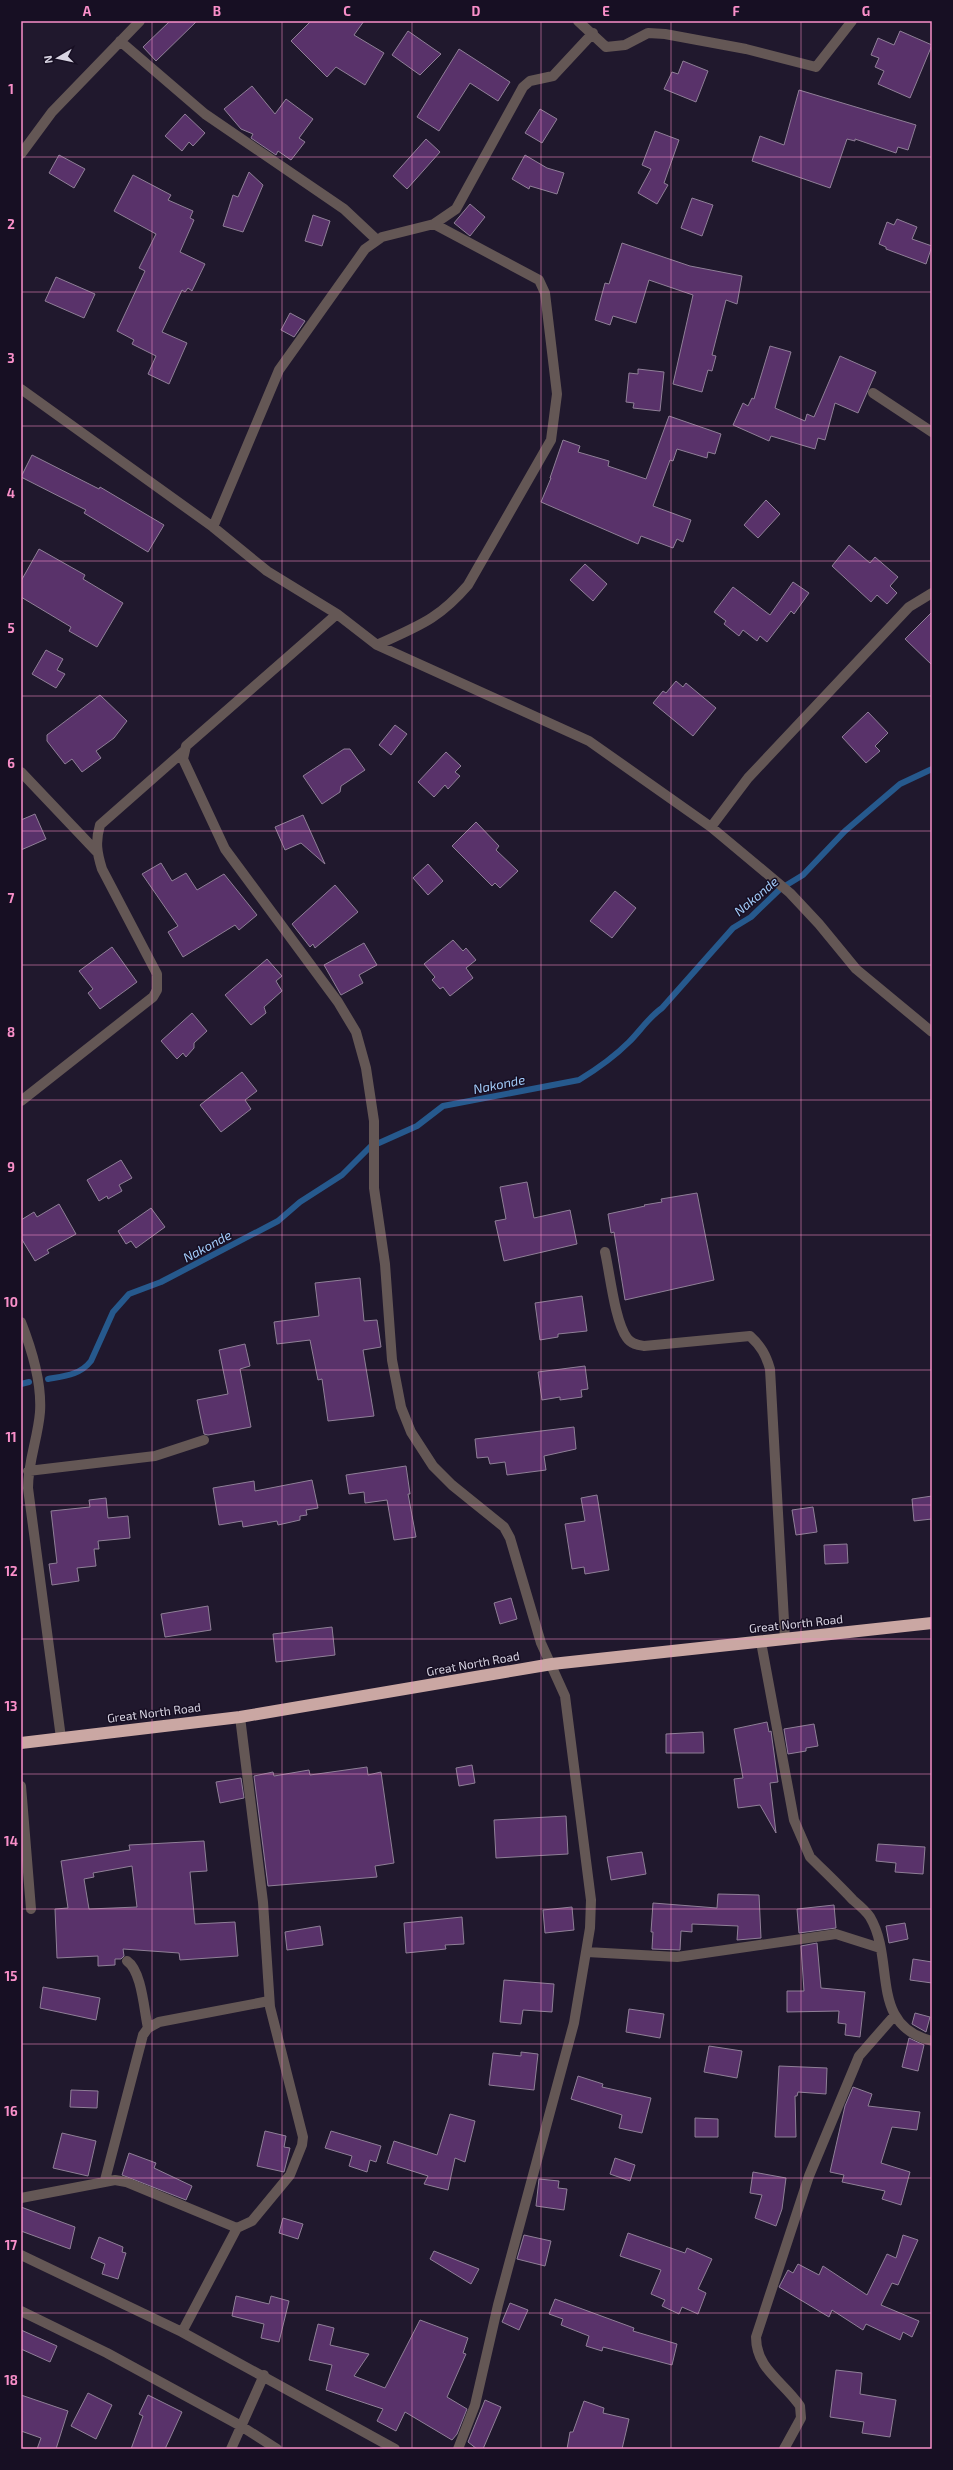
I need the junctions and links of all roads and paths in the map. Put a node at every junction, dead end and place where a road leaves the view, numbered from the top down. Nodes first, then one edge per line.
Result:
1 (140, 21) edge
2 (578, 21) edge
3 (852, 21) edge
4 (593, 33) junction
5 (120, 41) junction
6 (21, 154) edge
7 (434, 224) junction
8 (377, 240) junction
9 (21, 389) edge
10 (873, 394) dead end
11 (932, 432) edge
12 (213, 527) junction
13 (932, 593) edge
14 (337, 614) junction
15 (377, 645) junction
16 (184, 751) junction
17 (21, 772) edge
18 (711, 827) junction
19 (96, 851) junction
20 (932, 1032) edge
21 (21, 1101) edge
22 (606, 1252) dead end
23 (21, 1322) edge
24 (204, 1440) dead end
25 (28, 1472) junction
26 (932, 1623) edge
27 (785, 1639) junction
28 (760, 1642) junction
29 (552, 1664) junction
30 (240, 1717) junction
31 (62, 1738) junction
32 (21, 1743) edge
33 (21, 1786) edge
34 (31, 1908) dead end
35 (880, 1948) junction
36 (587, 1952) junction
37 (127, 1961) dead end
38 (269, 2000) junction
39 (894, 2016) junction
40 (148, 2028) junction
41 (932, 2041) edge
42 (105, 2180) junction
43 (21, 2198) edge
44 (237, 2228) junction
45 (21, 2255) edge
46 (21, 2311) edge
47 (182, 2332) junction
48 (264, 2375) junction
49 (241, 2426) junction
50 (230, 2449) edge
51 (277, 2449) edge
52 (395, 2449) edge
53 (458, 2449) edge
54 (784, 2449) edge

1 - 5 street
2 - 4 street
3 - 4 street
4 - 7 street
5 - 6 street
5 - 8 street
7 - 8 street
7 - 15 street
8 - 12 street
9 - 12 street
10 - 11 street
12 - 14 street
13 - 18 street
14 - 15 street
14 - 16 street
15 - 18 street
16 - 19 street
16 - 29 street
17 - 19 street
18 - 20 street
19 - 21 street
22 - 27 street
23 - 25 street
24 - 25 street
25 - 31 street
26 - 27 highway, Great North Road
27 - 28 highway, Great North Road
28 - 29 highway, Great North Road
28 - 35 street
29 - 30 highway, Great North Road
29 - 36 street
30 - 31 highway, Great North Road
30 - 38 street
31 - 32 highway, Great North Road
33 - 34 street
35 - 36 street
35 - 39 street
36 - 53 street
37 - 40 street
38 - 40 street
38 - 44 street
39 - 41 street
39 - 54 street
40 - 42 street
42 - 43 street
42 - 44 street
44 - 47 street
45 - 47 street
46 - 49 street
47 - 48 street
48 - 49 street
48 - 52 street
49 - 50 street
49 - 51 street

